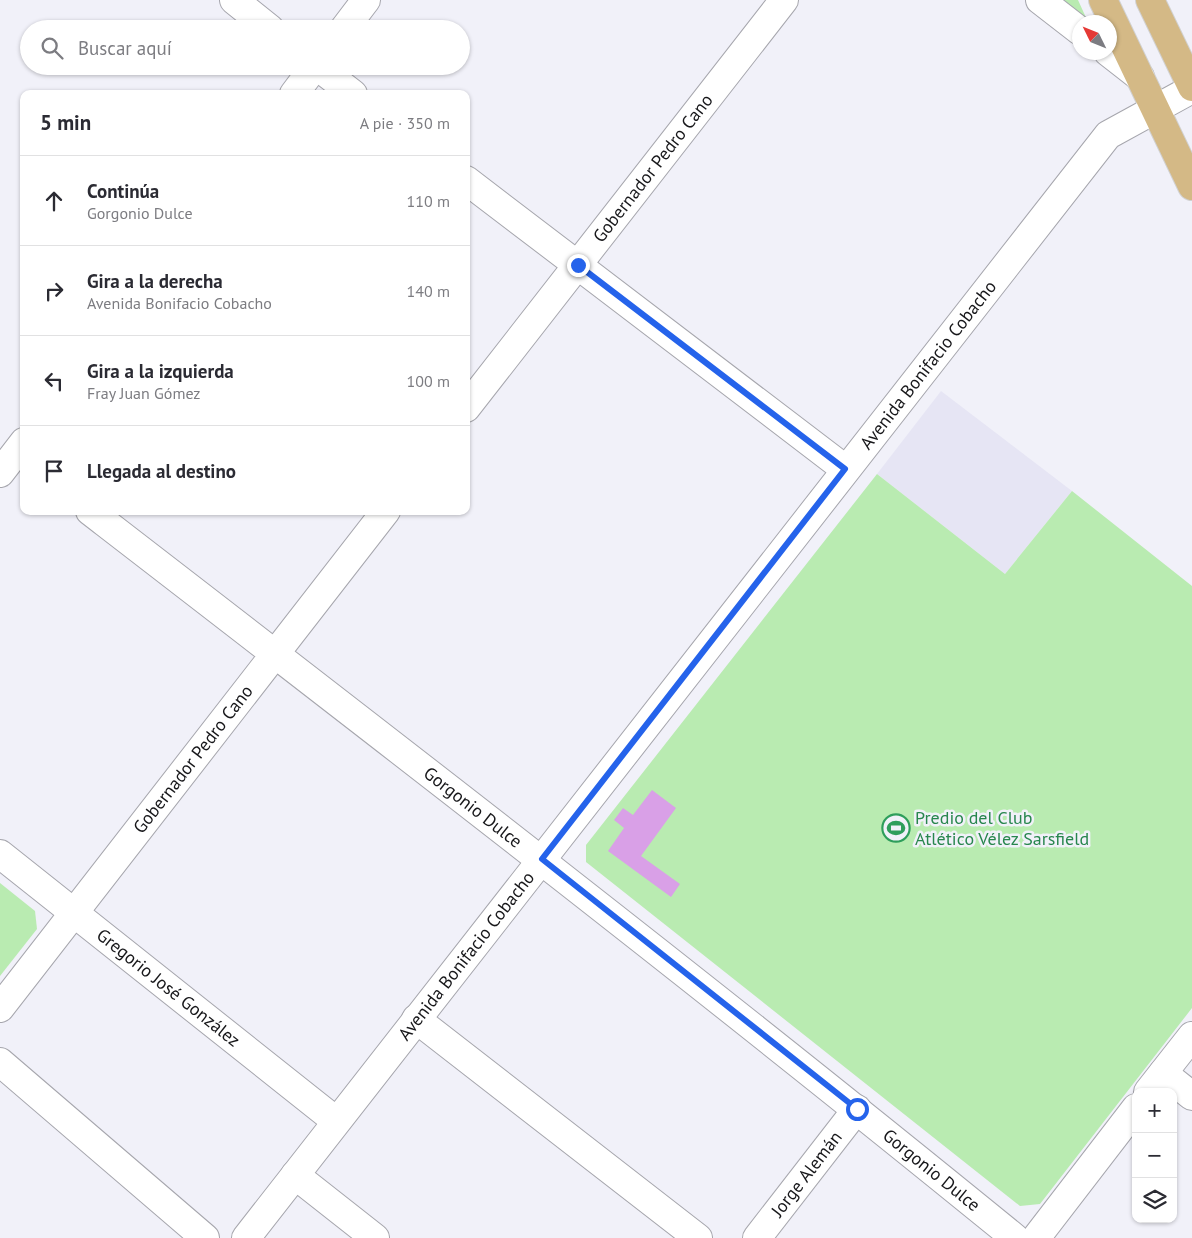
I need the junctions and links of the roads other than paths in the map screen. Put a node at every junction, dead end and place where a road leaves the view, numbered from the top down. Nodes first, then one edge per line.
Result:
1 (234, 0) edge
2 (366, 0) edge
3 (784, 0) edge
4 (1040, 0) edge
5 (1102, 0) edge
6 (1150, 0) edge
7 (259, 20) edge
8 (351, 20) edge
9 (1072, 25) edge
10 (1117, 59) edge
11 (309, 75) edge
12 (328, 75) edge
13 (1140, 77) junction
14 (1192, 88) edge
15 (297, 90) edge
16 (349, 90) edge
17 (1154, 110) junction
18 (470, 183) edge
19 (1192, 186) edge
20 (578, 265) junction
21 (470, 403) edge
22 (845, 469) junction
23 (95, 515) edge
24 (383, 515) edge
25 (275, 654) junction
26 (0, 854) edge
27 (542, 859) junction
28 (74, 913) junction
29 (0, 1008) edge
30 (416, 1019) junction
31 (1192, 1036) edge
32 (0, 1062) edge
33 (1156, 1082) edge
34 (1192, 1096) edge
35 (857, 1109) junction
36 (1132, 1113) edge
37 (336, 1122) junction
38 (295, 1175) junction
39 (205, 1238) edge
40 (246, 1238) edge
41 (375, 1238) edge
42 (698, 1238) edge
43 (757, 1238) edge
44 (1015, 1238) edge
45 (1036, 1238) edge

1 - 7 street
2 - 8 street
3 - 20 street, Gobernador Pedro Cano
4 - 9 street
5 - 13 main road
6 - 14 main road
10 - 13 street
11 - 15 street
12 - 16 street
13 - 17 main road
14 - 17 street, Avenida Bonifacio Cobacho
17 - 19 main road
17 - 22 street, Avenida Bonifacio Cobacho
18 - 20 street
20 - 21 street, Gobernador Pedro Cano
20 - 22 street
22 - 27 street, Avenida Bonifacio Cobacho
23 - 25 street, Gorgonio Dulce
24 - 25 street, Gobernador Pedro Cano
25 - 27 street, Gorgonio Dulce
25 - 28 street, Gobernador Pedro Cano
26 - 28 street, Gregorio José González
27 - 30 street, Avenida Bonifacio Cobacho
27 - 35 street, Gorgonio Dulce
28 - 29 street, Gobernador Pedro Cano
28 - 37 street, Gregorio José González
30 - 37 street, Avenida Bonifacio Cobacho
30 - 42 street
31 - 33 street
32 - 39 street
33 - 34 street
35 - 43 street, Jorge Alemán
35 - 44 street, Gorgonio Dulce
36 - 45 street
37 - 38 street, Avenida Bonifacio Cobacho
38 - 40 street, Avenida Bonifacio Cobacho
38 - 41 street

